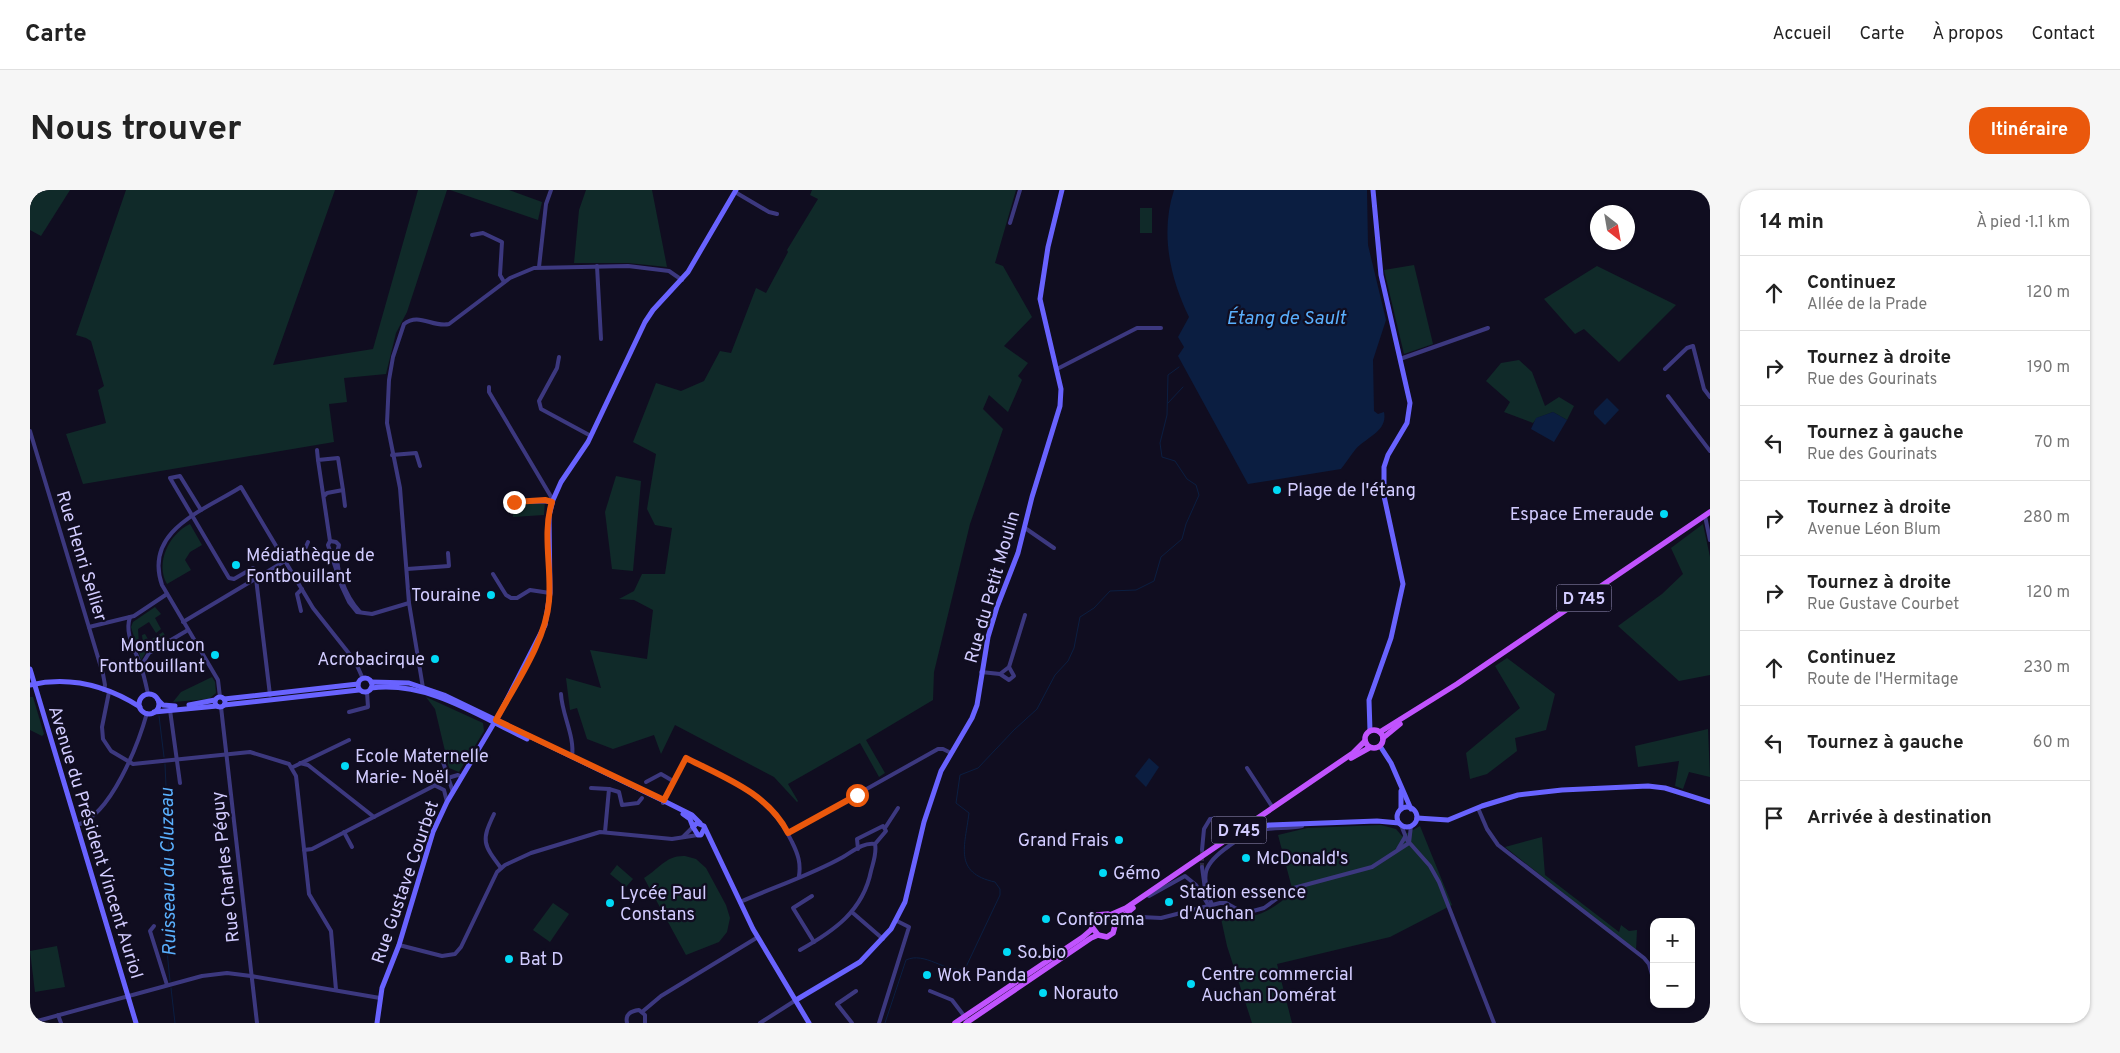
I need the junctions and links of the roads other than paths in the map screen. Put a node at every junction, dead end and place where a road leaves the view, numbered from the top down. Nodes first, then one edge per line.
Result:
1 (551, 190) edge
2 (1020, 190) edge
3 (1062, 190) edge
4 (1373, 190) edge
5 (736, 191) edge
6 (777, 214) dead end
7 (1010, 224) dead end
8 (472, 235) dead end
9 (597, 266) junction
10 (539, 267) junction
11 (682, 280) junction
12 (504, 282) junction
13 (1161, 328) dead end
14 (1488, 328) dead end
15 (601, 339) dead end
16 (559, 357) dead end
17 (1400, 359) junction
18 (1057, 369) junction
19 (1665, 369) dead end
20 (489, 387) dead end
21 (1668, 396) dead end
22 (1710, 397) edge
23 (30, 431) edge
24 (591, 436) junction
25 (317, 450) dead end
26 (1710, 450) edge
27 (392, 455) junction
28 (318, 460) junction
29 (420, 466) dead end
30 (343, 490) junction
31 (324, 496) junction
32 (553, 501) junction
33 (345, 506) dead end
34 (506, 508) dead end
35 (202, 510) junction
36 (1707, 514) edge
37 (191, 516) junction
38 (1025, 528) junction
39 (1710, 540) edge
40 (330, 541) junction
41 (308, 542) dead end
42 (1054, 548) dead end
43 (448, 553) dead end
44 (285, 561) junction
45 (407, 569) junction
46 (494, 574) dead end
47 (256, 578) junction
48 (302, 589) junction
49 (550, 593) junction
50 (167, 594) junction
51 (409, 603) junction
52 (301, 611) dead end
53 (361, 613) junction
54 (1025, 615) dead end
55 (130, 617) junction
56 (183, 622) junction
57 (89, 627) junction
58 (188, 630) junction
59 (141, 666) junction
60 (1009, 667) junction
61 (30, 669) edge
62 (981, 672) junction
63 (1000, 674) junction
64 (363, 678) junction
65 (371, 682) junction
66 (358, 684) junction
67 (32, 685) edge
68 (422, 688) junction
69 (359, 690) junction
70 (369, 690) junction
71 (106, 691) junction
72 (30, 692) edge
73 (148, 694) junction
74 (561, 694) dead end
75 (38, 695) junction
76 (270, 695) junction
77 (141, 699) junction
78 (158, 700) junction
79 (132, 702) junction
80 (220, 702) junction
81 (140, 707) junction
82 (170, 710) junction
83 (154, 712) junction
84 (349, 712) dead end
85 (146, 713) junction
86 (495, 721) junction
87 (1370, 731) junction
88 (1382, 735) junction
89 (349, 740) dead end
90 (1365, 741) junction
91 (1380, 746) junction
92 (1370, 748) junction
93 (951, 753) junction
94 (226, 754) junction
95 (679, 754) dead end
96 (441, 756) dead end
97 (572, 757) junction
98 (308, 758) junction
99 (686, 758) junction
100 (177, 760) junction
101 (129, 762) junction
102 (300, 763) junction
103 (308, 765) junction
104 (293, 767) junction
105 (1248, 768) dead end
106 (462, 777) junction
107 (448, 779) junction
108 (673, 781) junction
109 (646, 782) dead end
110 (180, 783) dead end
111 (434, 786) junction
112 (591, 788) dead end
113 (1401, 788) junction
114 (609, 789) junction
115 (452, 792) junction
116 (642, 798) dead end
117 (447, 802) junction
118 (664, 802) junction
119 (1710, 802) edge
120 (898, 808) dead end
121 (1478, 808) junction
122 (1274, 809) junction
123 (1402, 809) junction
124 (1411, 809) junction
125 (494, 814) dead end
126 (374, 817) junction
127 (1417, 818) junction
128 (700, 823) junction
129 (1311, 824) junction
130 (1400, 824) junction
131 (77, 825) junction
132 (1412, 826) junction
133 (693, 827) junction
134 (885, 828) junction
135 (704, 829) junction
136 (1244, 831) junction
137 (344, 832) junction
138 (605, 832) junction
139 (788, 833) junction
140 (699, 835) junction
141 (683, 837) junction
142 (1405, 837) junction
143 (1409, 843) junction
144 (875, 844) junction
145 (714, 846) junction
146 (352, 847) dead end
147 (858, 849) junction
148 (1212, 849) junction
149 (304, 850) junction
150 (1202, 850) tunnel mouth
151 (1397, 850) junction
152 (1202, 867) tunnel mouth
153 (501, 868) junction
154 (800, 876) junction
155 (1206, 891) junction
156 (812, 896) dead end
157 (1149, 896) junction
158 (740, 902) junction
159 (1210, 905) junction
160 (853, 912) junction
161 (1110, 915) junction
162 (1141, 917) dead end
163 (897, 921) junction
164 (1116, 922) junction
165 (154, 926) dead end
166 (1092, 927) junction
167 (1098, 935) junction
168 (758, 937) junction
169 (884, 939) junction
170 (814, 942) junction
171 (398, 945) junction
172 (800, 950) dead end
173 (1650, 968) edge
174 (251, 976) junction
175 (167, 985) junction
176 (336, 990) junction
177 (856, 991) dead end
178 (930, 991) dead end
179 (128, 996) junction
180 (380, 998) junction
181 (796, 1000) junction
182 (800, 1007) junction
183 (642, 1012) junction
184 (58, 1015) junction
185 (966, 1020) edge
186 (30, 1023) edge
187 (61, 1023) edge
188 (136, 1023) edge
189 (256, 1023) edge
190 (377, 1023) edge
191 (627, 1023) edge
192 (645, 1023) edge
193 (760, 1023) edge
194 (809, 1023) edge
195 (813, 1023) edge
196 (852, 1023) edge
197 (879, 1023) edge
198 (955, 1023) edge
199 (1494, 1023) edge

1 - 10 street
2 - 7 street
3 - 18 main road, Rue du Petit Moulin
4 - 17 main road
5 - 6 street
5 - 11 main road, Rue Gustave Courbet
8 - 12 street
9 - 10 street
9 - 11 street
9 - 15 street
10 - 12 street
11 - 24 main road, Rue Gustave Courbet
12 - 27 street
13 - 18 street
14 - 17 street
16 - 24 street
17 - 87 main road
18 - 38 main road, Rue du Petit Moulin
19 - 22 street
20 - 32 street
21 - 26 street
23 - 57 street, Rue Henri Sellier
24 - 32 main road, Rue Gustave Courbet
25 - 28 street
27 - 29 street
27 - 45 street
28 - 30 street
28 - 31 street
30 - 31 street
30 - 33 street
31 - 40 street
32 - 34 street
32 - 49 main road, Rue Gustave Courbet
35 - 37 street, Rue Charles Péguy
35 - 37 street
35 - 44 street, Rue Charles Péguy
36 - 39 street
36 - 88 main road, D 745
37 - 47 street
37 - 50 street, Rue Charles Péguy
38 - 42 street
38 - 62 main road, Rue du Petit Moulin
40 - 53 street
40 - 53 street
41 - 44 street
43 - 45 street
44 - 47 street
44 - 48 street
45 - 51 street
46 - 49 street
47 - 56 street
47 - 76 street
48 - 52 street
48 - 64 street
49 - 86 main road, Rue Gustave Courbet
50 - 55 street
50 - 56 street, Rue Charles Péguy
51 - 53 street
51 - 68 street
54 - 60 street
55 - 57 street
55 - 59 street
56 - 58 street, Rue Charles Péguy
57 - 71 street, Rue Henri Sellier
58 - 59 street
58 - 80 street, Rue Charles Péguy
59 - 73 street
60 - 63 street
60 - 63 street
61 - 67 main road, Avenue du Président Vincent Auriol
62 - 63 street
62 - 93 main road, Rue du Petit Moulin
64 - 65 main road
64 - 66 main road
65 - 68 main road
65 - 70 main road
66 - 69 main road
66 - 76 main road
67 - 71 main road
67 - 75 main road, Avenue du Président Vincent Auriol
68 - 70 main road
68 - 86 main road
69 - 70 main road
69 - 80 main road
70 - 84 street
71 - 79 main road
71 - 101 street
72 - 75 main road
73 - 77 main road
73 - 78 main road
74 - 97 street
75 - 131 main road, Avenue du Président Vincent Auriol
76 - 80 main road
77 - 79 main road
77 - 81 main road
78 - 80 main road
78 - 83 main road
79 - 81 main road
80 - 82 main road
80 - 94 street, Rue Charles Péguy
81 - 85 main road
82 - 83 main road
82 - 100 street
83 - 85 main road
85 - 101 street
86 - 97 main road
86 - 106 main road, Rue Gustave Courbet
86 - 118 main road
87 - 88 main road
87 - 90 main road
88 - 91 main road
89 - 98 street
90 - 92 main road
90 - 122 main road, D 745
91 - 92 main road
91 - 113 main road
92 - 122 main road, D 745
93 - 139 street
93 - 163 main road, Rue du Petit Moulin
94 - 100 street
94 - 104 street
94 - 174 street, Rue Charles Péguy
95 - 99 street
96 - 107 street
97 - 118 main road
98 - 102 street
98 - 103 street
99 - 108 street
99 - 139 street
100 - 101 street
100 - 110 street
101 - 131 street
102 - 103 street
102 - 104 street
103 - 126 street
104 - 149 street
105 - 122 street
106 - 107 street
106 - 115 main road, Rue Gustave Courbet
107 - 111 street
107 - 115 street
108 - 109 street
108 - 118 street
111 - 117 street
111 - 126 street
112 - 114 street
113 - 123 main road
113 - 124 main road
114 - 116 street
114 - 138 street
115 - 117 main road, Rue Gustave Courbet
117 - 171 main road, Rue Gustave Courbet
118 - 128 main road
118 - 133 main road
119 - 121 main road
120 - 134 street
121 - 127 main road
121 - 173 street
122 - 136 main road, D 745
122 - 148 main road, D 745
123 - 124 main road
123 - 130 main road
124 - 127 main road
125 - 153 street
126 - 137 street
127 - 132 main road
128 - 133 main road
128 - 135 main road
129 - 130 main road
129 - 136 main road
129 - 155 street
130 - 132 main road
130 - 142 street
131 - 179 main road, Avenue du Président Vincent Auriol
132 - 143 street
133 - 140 main road
133 - 141 street
134 - 144 street
134 - 147 street
135 - 140 main road
135 - 145 main road
136 - 157 main road, D 745
137 - 146 street
137 - 149 street
138 - 141 street
138 - 153 street
139 - 154 street
140 - 141 street
140 - 145 main road
142 - 143 street
142 - 151 street
143 - 151 street
143 - 199 street
144 - 147 street
144 - 160 street
145 - 158 main road
147 - 154 street
148 - 150 street
148 - 161 main road, D 745
149 - 176 street
151 - 159 street
152 - 155 street
153 - 171 street
154 - 158 street
155 - 159 street
156 - 170 street
157 - 159 street
157 - 164 main road, D 745
158 - 168 main road
159 - 162 street
160 - 169 street
160 - 170 street
161 - 164 main road
161 - 166 main road
163 - 169 main road, Rue du Petit Moulin
163 - 197 street
164 - 167 main road
165 - 175 street
166 - 167 main road
166 - 185 main road
167 - 185 main road
168 - 181 main road
168 - 183 street
169 - 181 main road, Rue du Petit Moulin
170 - 172 street
171 - 180 main road, Rue Gustave Courbet
174 - 175 street
174 - 176 street
174 - 189 street, Rue Charles Péguy
175 - 179 street
176 - 180 street
177 - 196 street
178 - 185 street
179 - 184 street
179 - 188 main road, Avenue du Président Vincent Auriol
180 - 190 main road, Rue Gustave Courbet
181 - 182 main road
181 - 193 street
182 - 194 main road
182 - 195 main road
183 - 191 street
183 - 192 street
184 - 186 street
184 - 187 street
185 - 198 main road

